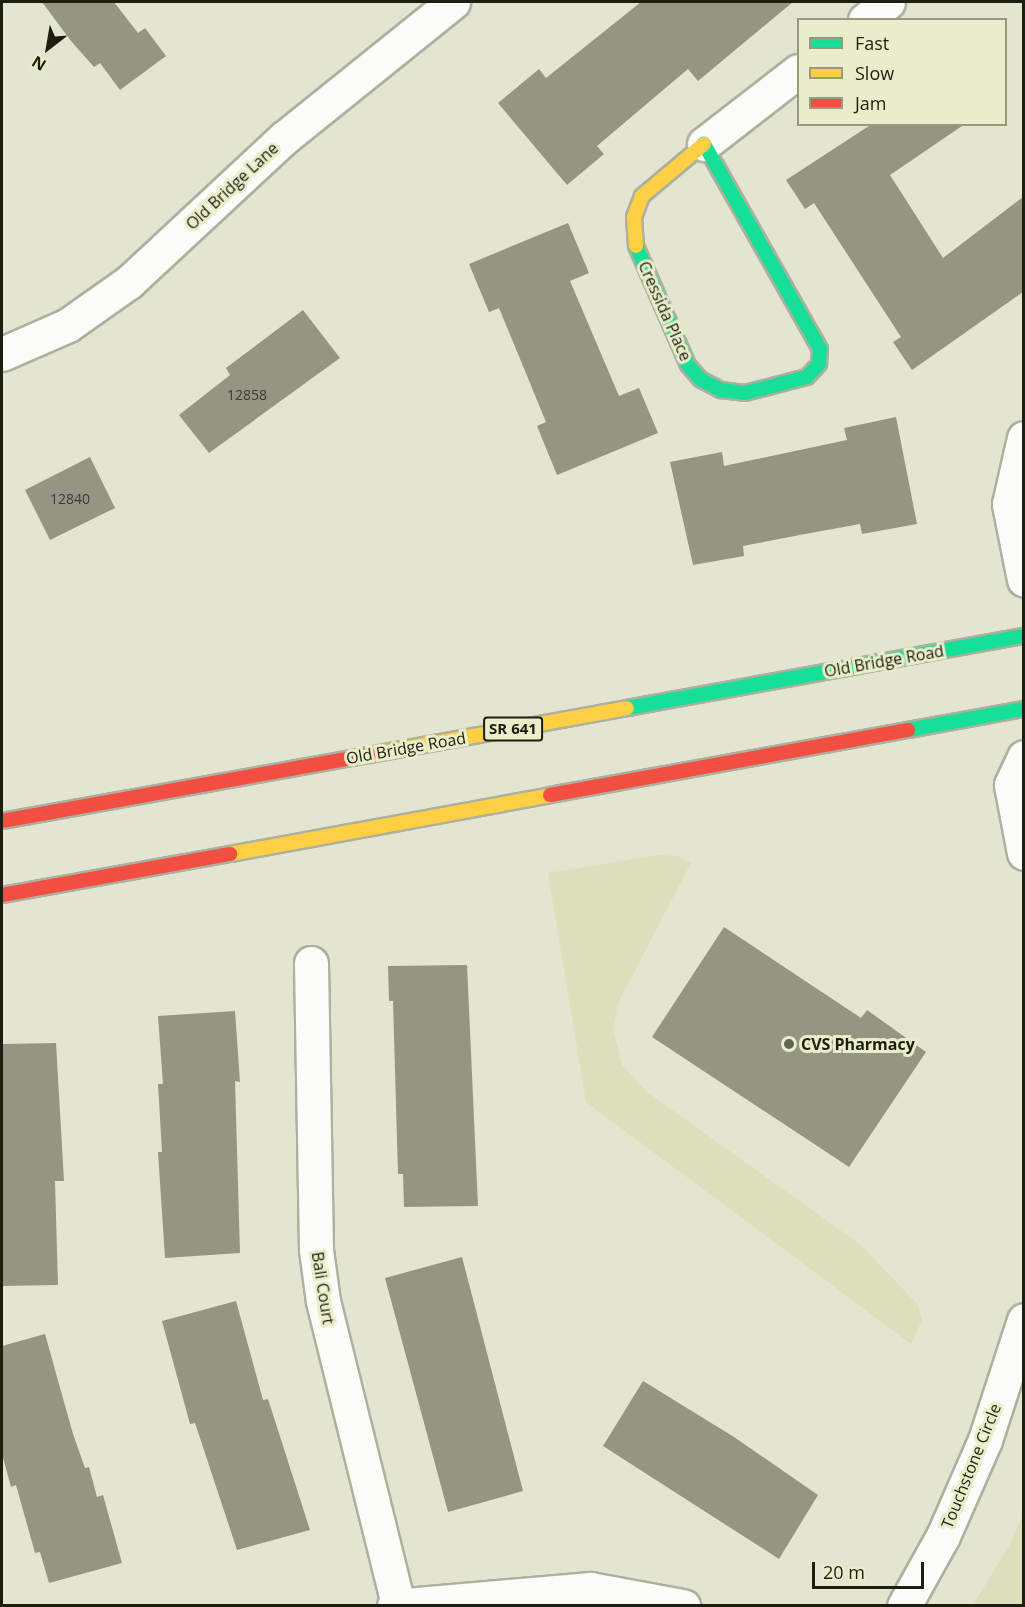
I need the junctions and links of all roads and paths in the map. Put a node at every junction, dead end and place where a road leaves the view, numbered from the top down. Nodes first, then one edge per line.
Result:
1 (453, 2) edge
2 (888, 2) edge
3 (868, 18) edge
4 (797, 72) edge
5 (704, 144) junction
6 (2, 354) edge
7 (1023, 438) edge
8 (1023, 580) edge
9 (1023, 636) edge
10 (1023, 709) edge
11 (1023, 757) edge
12 (2, 821) edge
13 (1023, 853) edge
14 (2, 894) edge
15 (311, 963) dead end
16 (1023, 1320) edge
17 (396, 1605) edge
18 (683, 1605) edge
19 (904, 1605) edge

1 - 6 street, Old Bridge Lane
2 - 3 street
4 - 5 street, Cressida Place
5 - 5 main road, Cressida Place
7 - 8 street
9 - 12 main road, Old Bridge Road / SR 641
10 - 14 main road
11 - 13 street
15 - 17 street, Bali Court
16 - 19 street, Touchstone Circle
17 - 18 street

